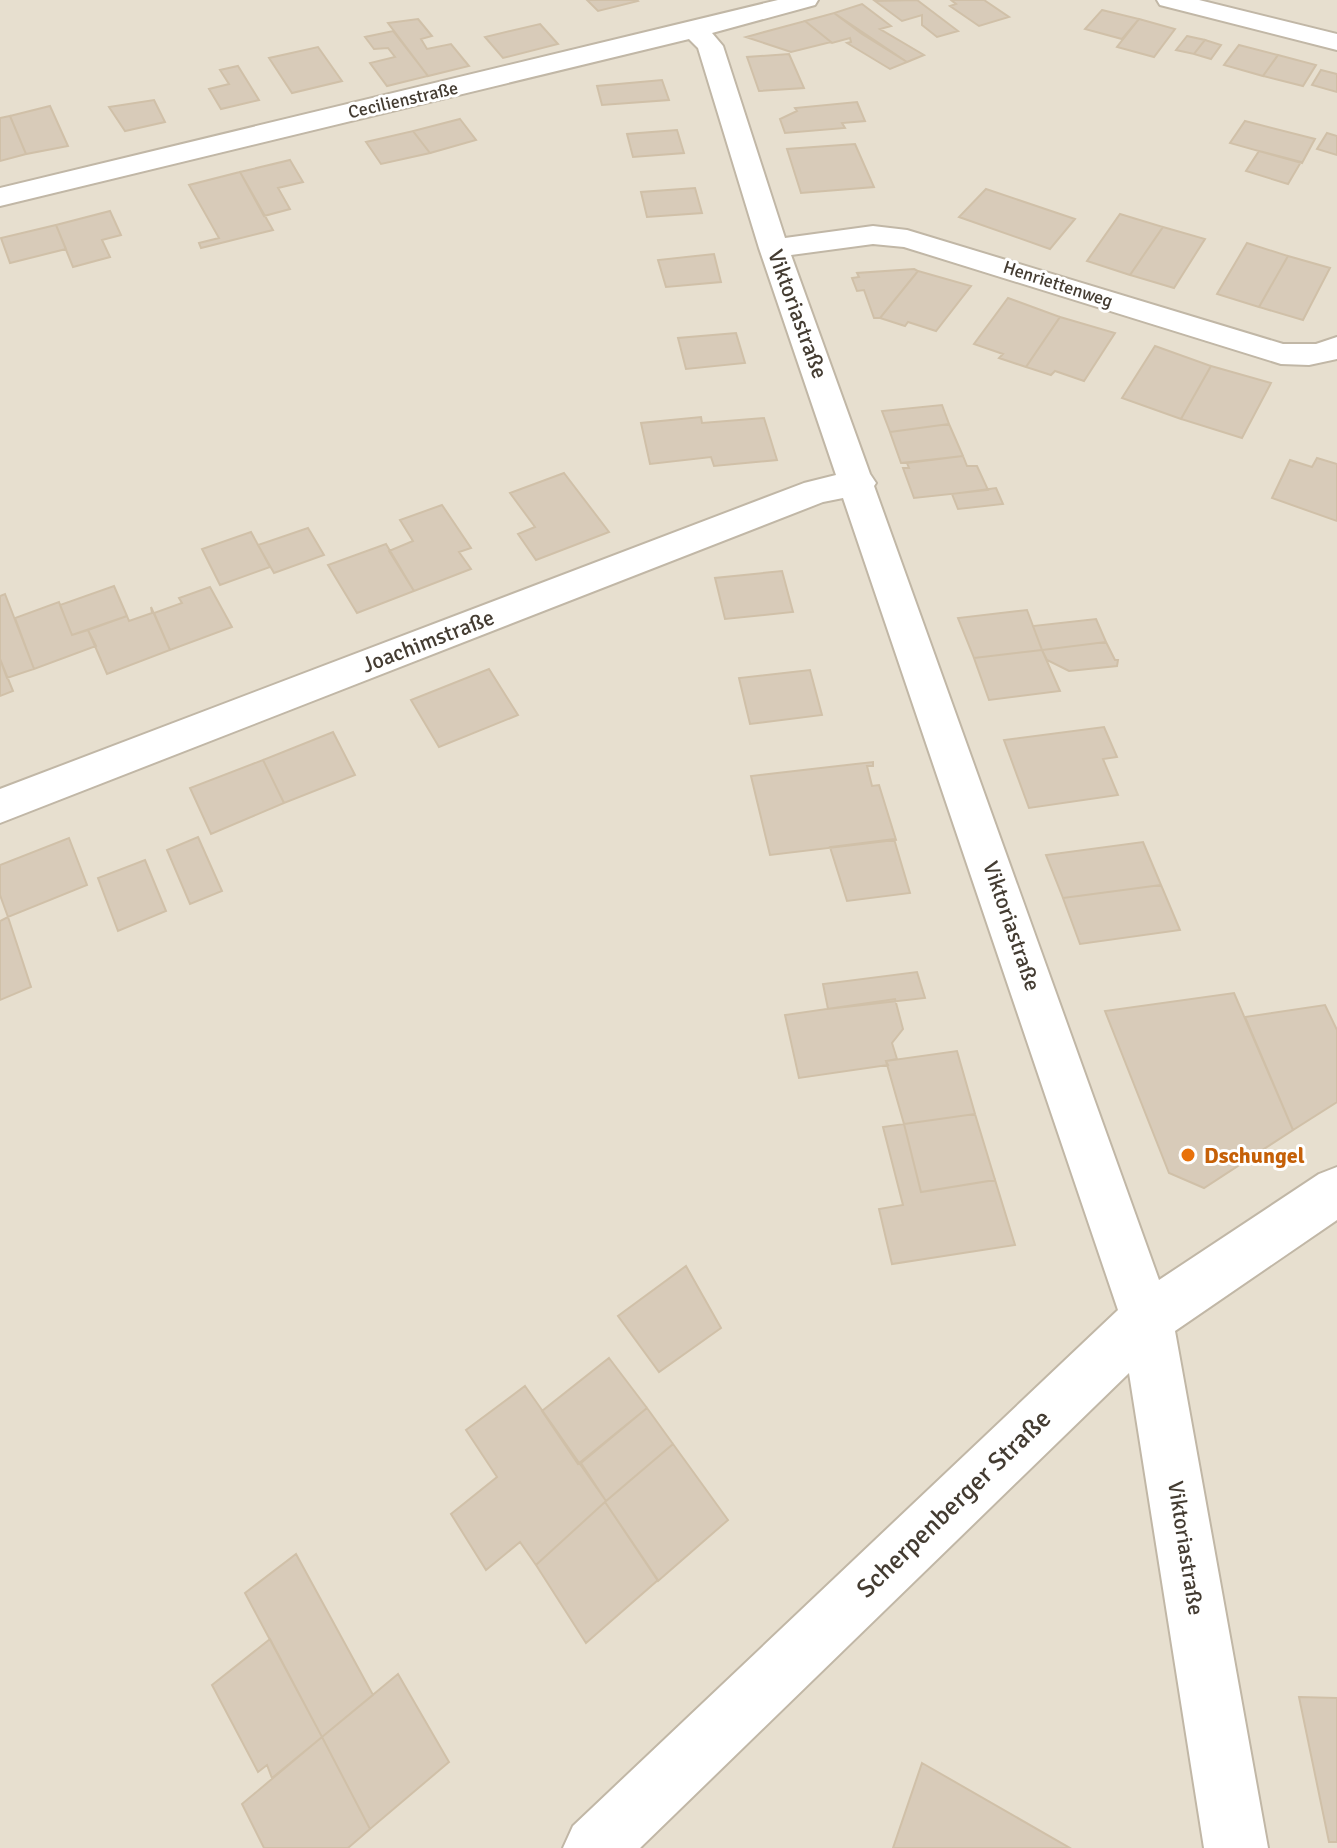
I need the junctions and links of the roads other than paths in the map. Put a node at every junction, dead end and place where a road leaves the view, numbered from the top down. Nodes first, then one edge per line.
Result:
1 (806, 0) edge
2 (1169, 0) edge
3 (695, 30) junction
4 (1337, 42) edge
5 (0, 197) edge
6 (774, 248) junction
7 (1337, 347) edge
8 (859, 483) junction
9 (0, 806) edge
10 (1337, 1191) edge
11 (1147, 1319) junction
12 (595, 1848) edge
13 (1236, 1848) edge

1 - 3 street, Cecilienstraße
2 - 4 street
3 - 5 street, Cecilienstraße
3 - 6 street, Viktoriastraße
6 - 7 street, Henriettenweg
6 - 8 street, Viktoriastraße
8 - 9 street, Joachimstraße
8 - 11 street, Viktoriastraße
10 - 11 street, Scherpenberger Straße
11 - 12 street, Scherpenberger Straße
11 - 13 street, Viktoriastraße

